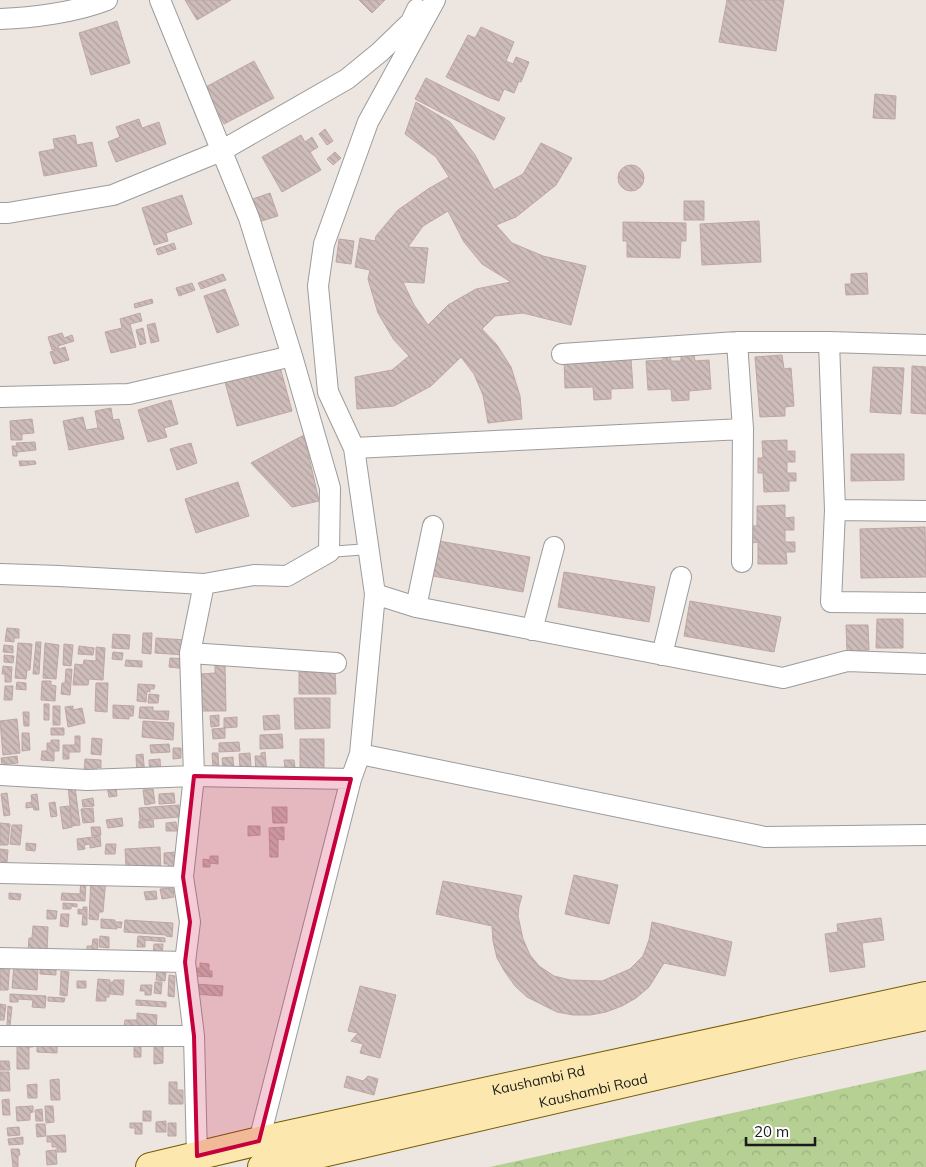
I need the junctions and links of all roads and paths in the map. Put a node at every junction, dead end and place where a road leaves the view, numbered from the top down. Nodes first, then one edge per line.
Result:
1 (107, 0) edge
2 (160, 0) edge
3 (422, 0) edge
4 (435, 0) edge
5 (0, 19) edge
6 (221, 150) junction
7 (0, 213) edge
8 (737, 342) junction
9 (828, 342) junction
10 (926, 345) edge
11 (562, 354) dead end
12 (292, 356) junction
13 (0, 397) edge
14 (743, 428) junction
15 (354, 448) junction
16 (835, 510) junction
17 (926, 511) edge
18 (433, 526) dead end
19 (554, 547) dead end
20 (368, 549) junction
21 (329, 552) junction
22 (742, 562) dead end
23 (0, 574) edge
24 (681, 576) dead end
25 (204, 584) junction
26 (375, 594) junction
27 (926, 603) edge
28 (416, 608) junction
29 (532, 630) junction
30 (190, 653) junction
31 (662, 655) junction
32 (336, 663) dead end
33 (926, 664) edge
34 (360, 754) junction
35 (0, 775) edge
36 (194, 776) junction
37 (351, 779) junction
38 (926, 835) edge
39 (0, 873) edge
40 (183, 878) junction
41 (0, 958) edge
42 (185, 962) junction
43 (926, 996) edge
44 (926, 1016) edge
45 (0, 1036) edge
46 (194, 1036) junction
47 (260, 1154) edge
48 (197, 1156) junction
49 (150, 1167) edge

1 - 5 street
2 - 6 street
3 - 6 street
4 - 15 street
6 - 7 street
6 - 12 street
8 - 9 street
8 - 11 street
8 - 14 street
9 - 10 street
9 - 16 street
12 - 13 street
12 - 21 street
14 - 15 street
14 - 22 street
15 - 20 street
16 - 17 street
16 - 27 street
18 - 28 street
19 - 29 street
20 - 21 lane
20 - 26 street
21 - 25 street
23 - 25 street
24 - 31 street
25 - 30 street
26 - 28 street
26 - 34 street
28 - 29 street
29 - 31 street
30 - 32 street
30 - 36 street
31 - 33 street
34 - 37 street
34 - 38 street
35 - 36 street
36 - 37 street
36 - 40 street
37 - 47 street
39 - 40 street
40 - 42 street
41 - 42 street
42 - 46 street
43 - 47 main road, Kaushambi Rd
44 - 47 main road, Kaushambi Road
45 - 46 street
46 - 48 street
47 - 48 main road, Kaushambi Rd
48 - 49 main road, Kaushambi Rd

